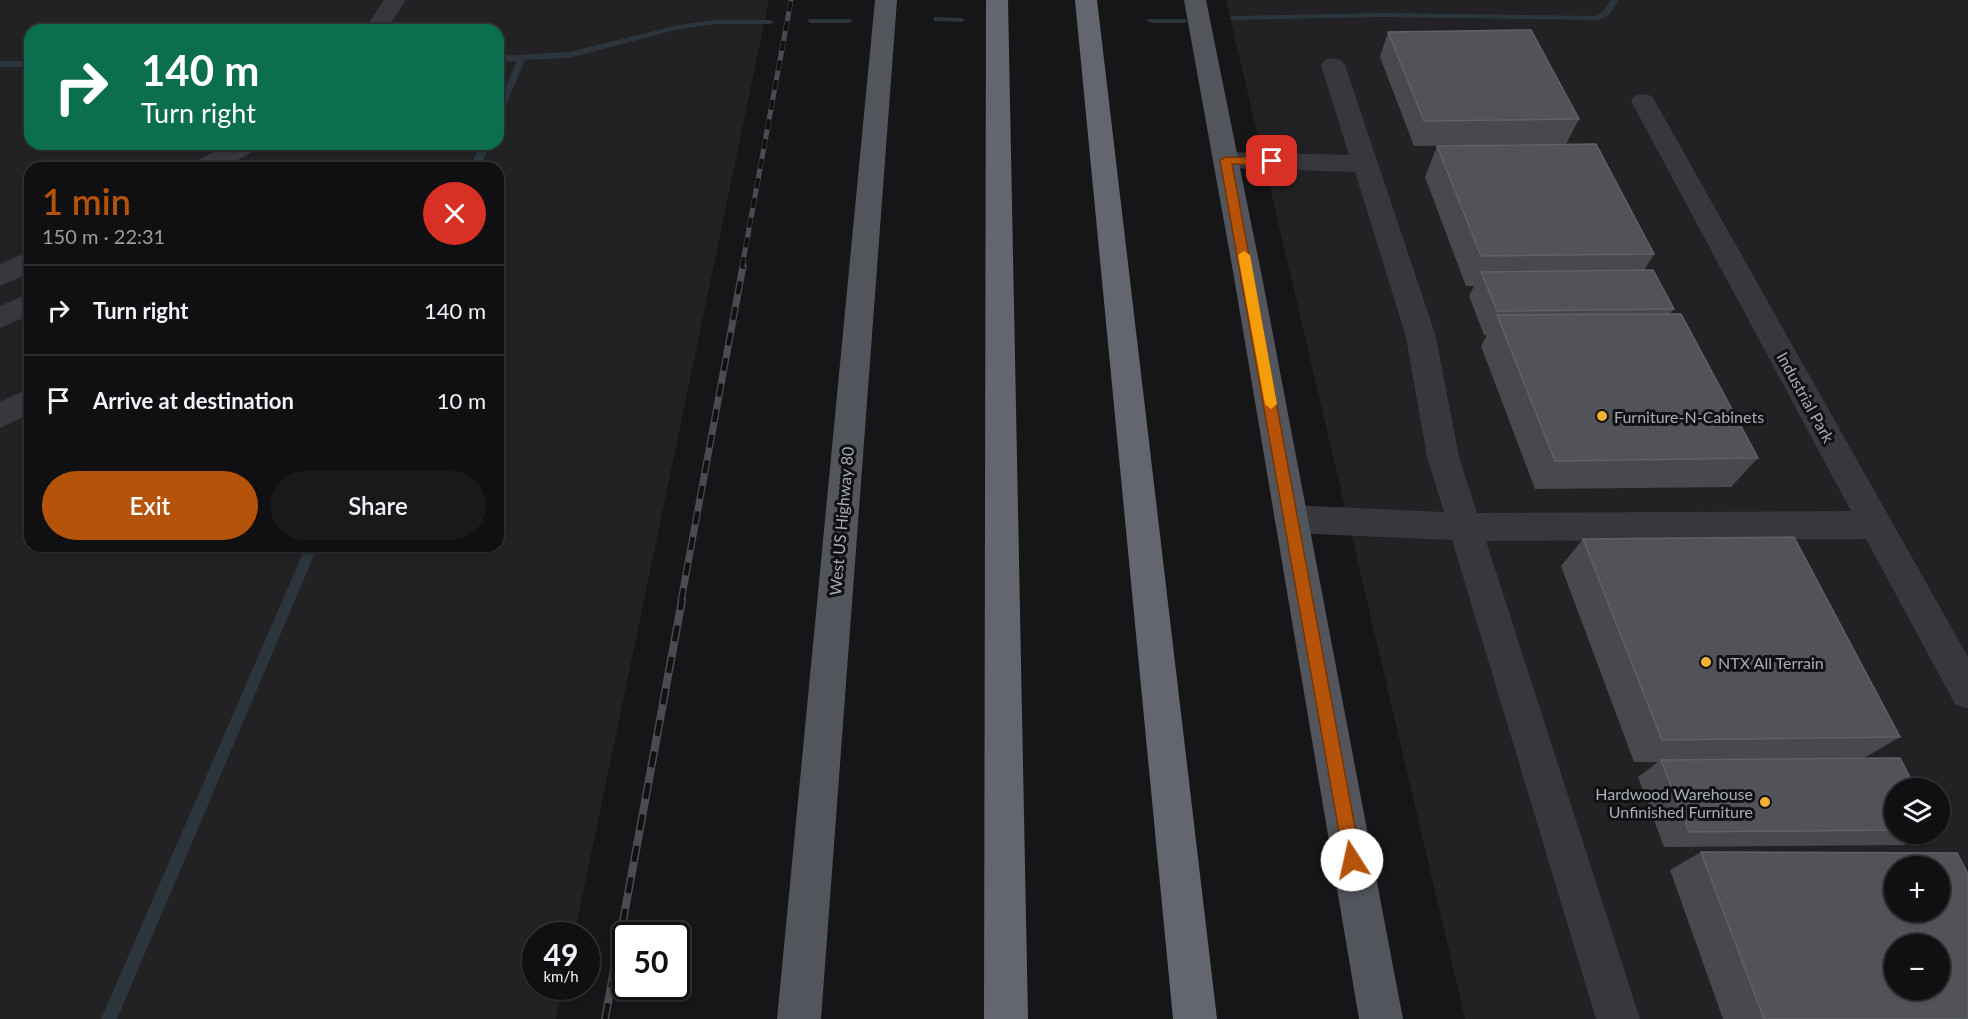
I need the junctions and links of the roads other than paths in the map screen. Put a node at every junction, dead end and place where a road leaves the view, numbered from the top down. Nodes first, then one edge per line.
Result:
1 (395, 0) edge
2 (997, 0) edge
3 (1086, 0) edge
4 (1098, 0) edge
5 (1195, 2) edge
6 (885, 12) edge
7 (379, 24) edge
8 (1333, 65) dead end
9 (1095, 77) junction
10 (1643, 101) dead end
11 (236, 150) edge
12 (1226, 160) junction
13 (215, 162) edge
14 (1365, 164) junction
15 (24, 264) edge
16 (0, 276) edge
17 (24, 306) edge
18 (0, 318) edge
19 (24, 403) edge
20 (0, 416) edge
21 (1292, 519) junction
22 (1876, 525) junction
23 (1464, 527) junction
24 (1968, 692) edge
25 (799, 1019) edge
26 (1006, 1019) edge
27 (1195, 1019) edge
28 (1381, 1019) edge
29 (1618, 1019) edge

1 - 7 lane
2 - 26 highway
3 - 9 highway
4 - 9 highway
5 - 12 main road
6 - 25 main road, West US Highway 80
8 - 14 lane
9 - 27 highway
10 - 22 lane, Industrial Park
11 - 13 lane
12 - 14 lane
12 - 21 main road
14 - 23 lane
15 - 16 lane
17 - 18 lane
19 - 20 lane
21 - 23 lane
21 - 28 main road
22 - 23 lane
22 - 24 lane, Industrial Park
23 - 29 lane

